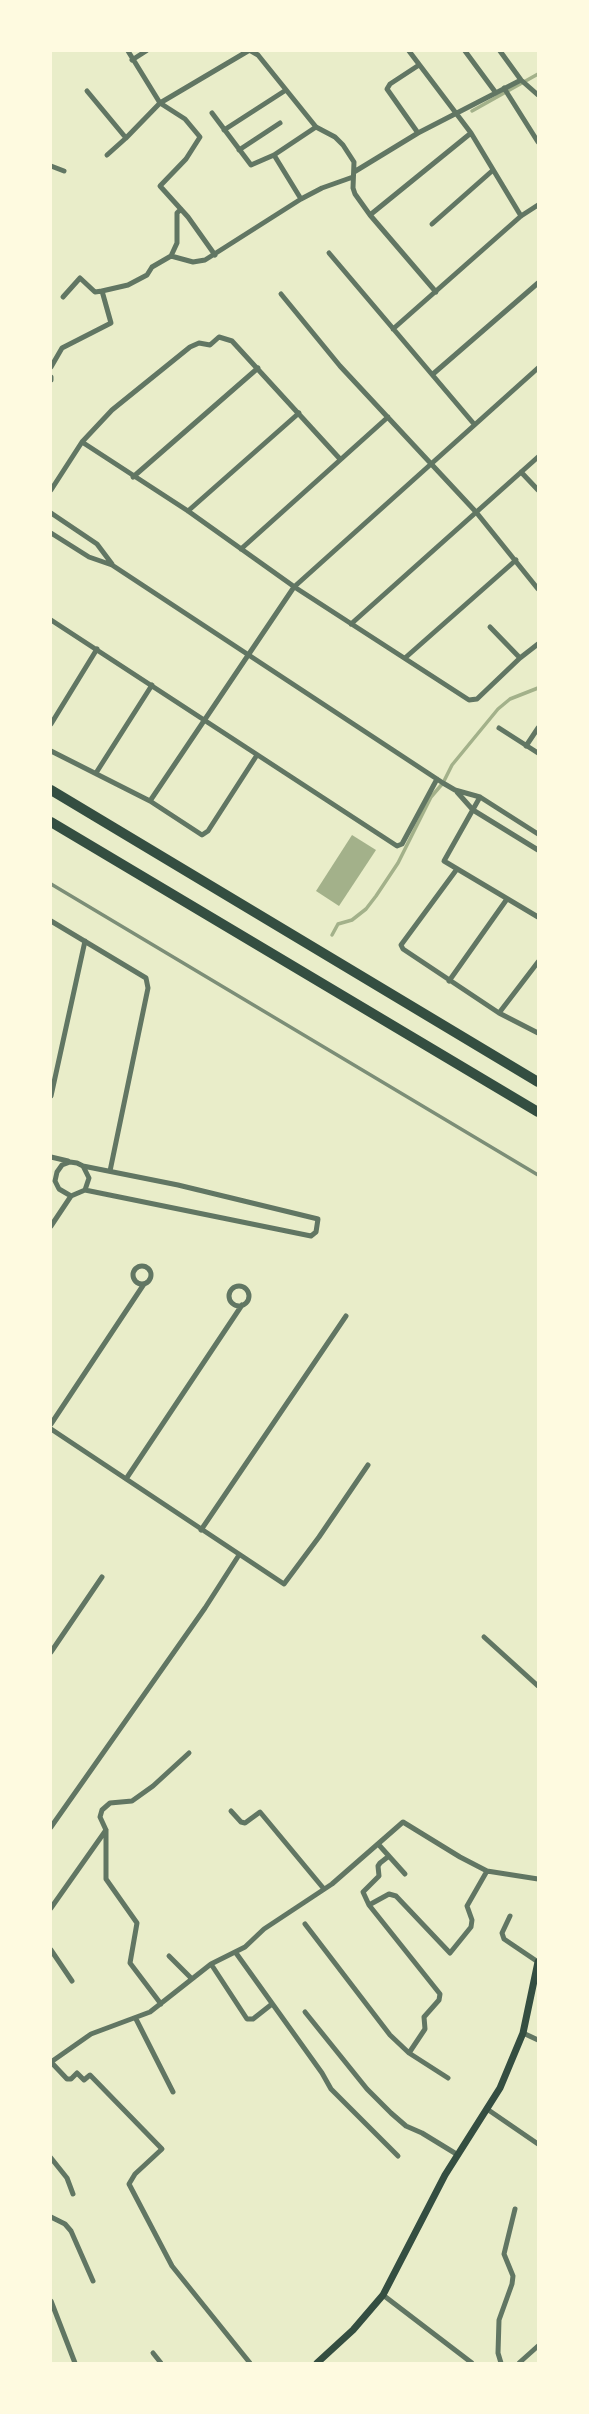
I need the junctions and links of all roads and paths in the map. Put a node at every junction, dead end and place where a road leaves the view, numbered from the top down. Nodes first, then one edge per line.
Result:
1 (128, 51) edge
2 (146, 51) edge
3 (249, 51) edge
4 (409, 51) edge
5 (465, 51) edge
6 (500, 51) edge
7 (260, 53) edge
8 (132, 60) junction
9 (419, 65) junction
10 (524, 82) junction
11 (286, 90) junction
12 (86, 91) dead end
13 (507, 92) junction
14 (496, 93) junction
15 (538, 95) edge
16 (160, 103) junction
17 (212, 113) dead end
18 (456, 114) junction
19 (280, 123) dead end
20 (316, 127) junction
21 (224, 130) junction
22 (418, 133) junction
23 (471, 133) junction
24 (125, 138) junction
25 (538, 142) edge
26 (239, 150) junction
27 (107, 155) dead end
28 (274, 155) junction
29 (51, 166) edge
30 (64, 171) dead end
31 (492, 171) junction
32 (354, 175) junction
33 (300, 199) junction
34 (538, 205) edge
35 (181, 208) junction
36 (370, 215) junction
37 (521, 216) junction
38 (432, 224) dead end
39 (329, 253) dead end
40 (215, 255) junction
41 (171, 256) junction
42 (538, 283) edge
43 (102, 291) junction
44 (436, 292) junction
45 (281, 294) dead end
46 (63, 296) dead end
47 (393, 329) junction
48 (51, 367) edge
49 (258, 368) junction
50 (538, 368) edge
51 (433, 374) junction
52 (299, 413) junction
53 (388, 417) junction
54 (474, 424) junction
55 (82, 442) junction
56 (538, 457) edge
57 (340, 459) junction
58 (431, 465) junction
59 (521, 472) junction
60 (133, 477) junction
61 (51, 490) edge
62 (538, 490) edge
63 (188, 511) junction
64 (476, 512) junction
65 (51, 513) edge
66 (51, 533) edge
67 (242, 549) junction
68 (516, 560) junction
69 (112, 565) junction
70 (294, 587) junction
71 (538, 589) edge
72 (51, 620) edge
73 (351, 624) junction
74 (490, 627) dead end
75 (538, 644) edge
76 (97, 649) junction
77 (249, 654) junction
78 (405, 658) junction
79 (520, 658) junction
80 (152, 685) junction
81 (205, 720) junction
82 (51, 724) edge
83 (499, 728) dead end
84 (538, 728) edge
85 (526, 746) junction
86 (51, 751) edge
87 (538, 754) edge
88 (257, 755) junction
89 (96, 773) junction
90 (438, 780) junction
91 (451, 788) junction
92 (51, 790) edge
93 (480, 797) junction
94 (149, 801) junction
95 (473, 810) junction
96 (51, 822) edge
97 (538, 834) edge
98 (538, 850) edge
99 (457, 869) junction
100 (507, 899) junction
101 (538, 917) edge
102 (51, 921) edge
103 (85, 941) junction
104 (538, 962) edge
105 (449, 981) junction
106 (499, 1013) junction
107 (538, 1033) edge
108 (538, 1082) edge
109 (51, 1096) edge
110 (538, 1112) edge
111 (51, 1157) edge
112 (70, 1162) junction
113 (83, 1166) junction
114 (110, 1171) junction
115 (53, 1183) edge
116 (85, 1190) junction
117 (71, 1196) junction
118 (51, 1226) edge
119 (144, 1284) dead end
120 (242, 1305) dead end
121 (346, 1317) dead end
122 (51, 1427) edge
123 (368, 1465) dead end
124 (126, 1479) junction
125 (201, 1530) junction
126 (239, 1555) junction
127 (102, 1577) dead end
128 (484, 1637) dead end
129 (51, 1652) edge
130 (538, 1686) edge
131 (189, 1753) dead end
132 (230, 1811) dead end
133 (51, 1827) edge
134 (106, 1830) junction
135 (379, 1845) junction
136 (389, 1856) junction
137 (487, 1871) junction
138 (405, 1874) dead end
139 (538, 1879) edge
140 (324, 1889) junction
141 (369, 1905) junction
142 (51, 1908) edge
143 (510, 1916) dead end
144 (304, 1924) dead end
145 (51, 1950) edge
146 (236, 1953) junction
147 (169, 1956) dead end
148 (538, 1962) edge
149 (211, 1964) junction
150 (191, 1978) junction
151 (72, 1981) dead end
152 (161, 2004) junction
153 (272, 2004) junction
154 (305, 2012) dead end
155 (136, 2019) junction
156 (523, 2033) junction
157 (538, 2040) edge
158 (409, 2053) junction
159 (448, 2078) dead end
160 (173, 2092) dead end
161 (487, 2109) junction
162 (538, 2144) edge
163 (458, 2155) junction
164 (397, 2156) dead end
165 (51, 2158) edge
166 (73, 2194) dead end
167 (515, 2208) dead end
168 (51, 2217) edge
169 (93, 2281) dead end
170 (383, 2295) junction
171 (51, 2301) edge
172 (537, 2349) edge
173 (153, 2353) dead end
174 (75, 2363) edge
175 (161, 2363) edge
176 (250, 2363) edge
177 (317, 2363) edge
178 (472, 2363) edge
179 (502, 2363) edge
180 (519, 2363) edge

1 - 8 street
2 - 8 street
3 - 7 street
3 - 16 street
4 - 9 street
5 - 14 street
6 - 10 street
7 - 11 street
8 - 16 street
9 - 18 street
9 - 22 street
10 - 13 street
10 - 15 street
11 - 20 street
11 - 21 street
12 - 24 street
13 - 14 street
13 - 25 street
14 - 18 street
16 - 24 street
16 - 35 street
17 - 21 street
18 - 22 street
18 - 23 street
19 - 26 street
20 - 28 street
20 - 32 street
21 - 26 street
22 - 32 street
23 - 31 street
23 - 36 street
24 - 27 street
26 - 28 street
28 - 33 street
29 - 30 street
31 - 37 street
31 - 38 street
32 - 33 street
32 - 36 street
33 - 40 street
34 - 37 street
35 - 40 street
35 - 41 street
36 - 44 street
37 - 44 street
39 - 47 street
40 - 41 street
41 - 43 street
42 - 51 street
43 - 46 street
43 - 48 street
44 - 47 street
45 - 53 street
47 - 51 street
49 - 52 street
49 - 55 street
49 - 60 street
50 - 54 street
51 - 54 street
52 - 57 street
52 - 63 street
53 - 57 street
53 - 58 street
54 - 58 street
55 - 60 street
55 - 61 street
56 - 59 street
57 - 67 street
58 - 64 street
58 - 70 street
59 - 62 street
59 - 64 street
60 - 63 street
63 - 67 street
64 - 68 street
64 - 73 street
65 - 69 street
66 - 69 street
67 - 70 street
68 - 71 street
68 - 78 street
69 - 77 street
70 - 73 street
70 - 77 street
72 - 76 street
73 - 78 street
74 - 79 street
75 - 79 street
76 - 80 street
76 - 82 street
77 - 81 street
77 - 90 street
78 - 79 street
80 - 81 street
80 - 89 street
81 - 88 street
81 - 94 street
83 - 85 street
84 - 85 street
85 - 87 street
86 - 89 street
88 - 90 street
88 - 94 street
89 - 94 street
90 - 91 street
91 - 93 street
91 - 95 street
92 - 108 highway
93 - 95 street
93 - 97 street
95 - 98 street
95 - 99 street
96 - 110 highway
99 - 100 street
99 - 105 street
100 - 101 street
100 - 105 street
102 - 103 street
103 - 109 street
103 - 114 street
104 - 106 street
105 - 106 street
106 - 107 street
111 - 112 street
112 - 113 street
112 - 115 street
113 - 114 street
113 - 116 street
114 - 116 street
115 - 117 street
116 - 117 street
117 - 118 street
119 - 122 street
120 - 124 street
121 - 125 street
122 - 124 street
123 - 126 street
124 - 125 street
125 - 126 street
126 - 133 street
127 - 129 street
128 - 130 street
131 - 134 street
132 - 140 street
134 - 142 street
134 - 152 street
135 - 136 street
135 - 137 street
135 - 140 street
136 - 138 street
136 - 141 street
137 - 139 street
137 - 141 street
140 - 146 street
141 - 158 street
143 - 148 street
144 - 158 street
145 - 151 street
146 - 149 street
146 - 153 street
147 - 150 street
148 - 156 main road
149 - 150 street
149 - 153 street
150 - 152 street
152 - 155 street
153 - 164 street
154 - 163 street
155 - 160 street
155 - 176 street
156 - 157 street
156 - 161 main road
158 - 159 street
161 - 162 street
161 - 163 main road
163 - 170 main road
165 - 166 street
167 - 179 street
168 - 169 street
170 - 177 main road
170 - 178 street
171 - 174 street
172 - 180 street
173 - 175 street

